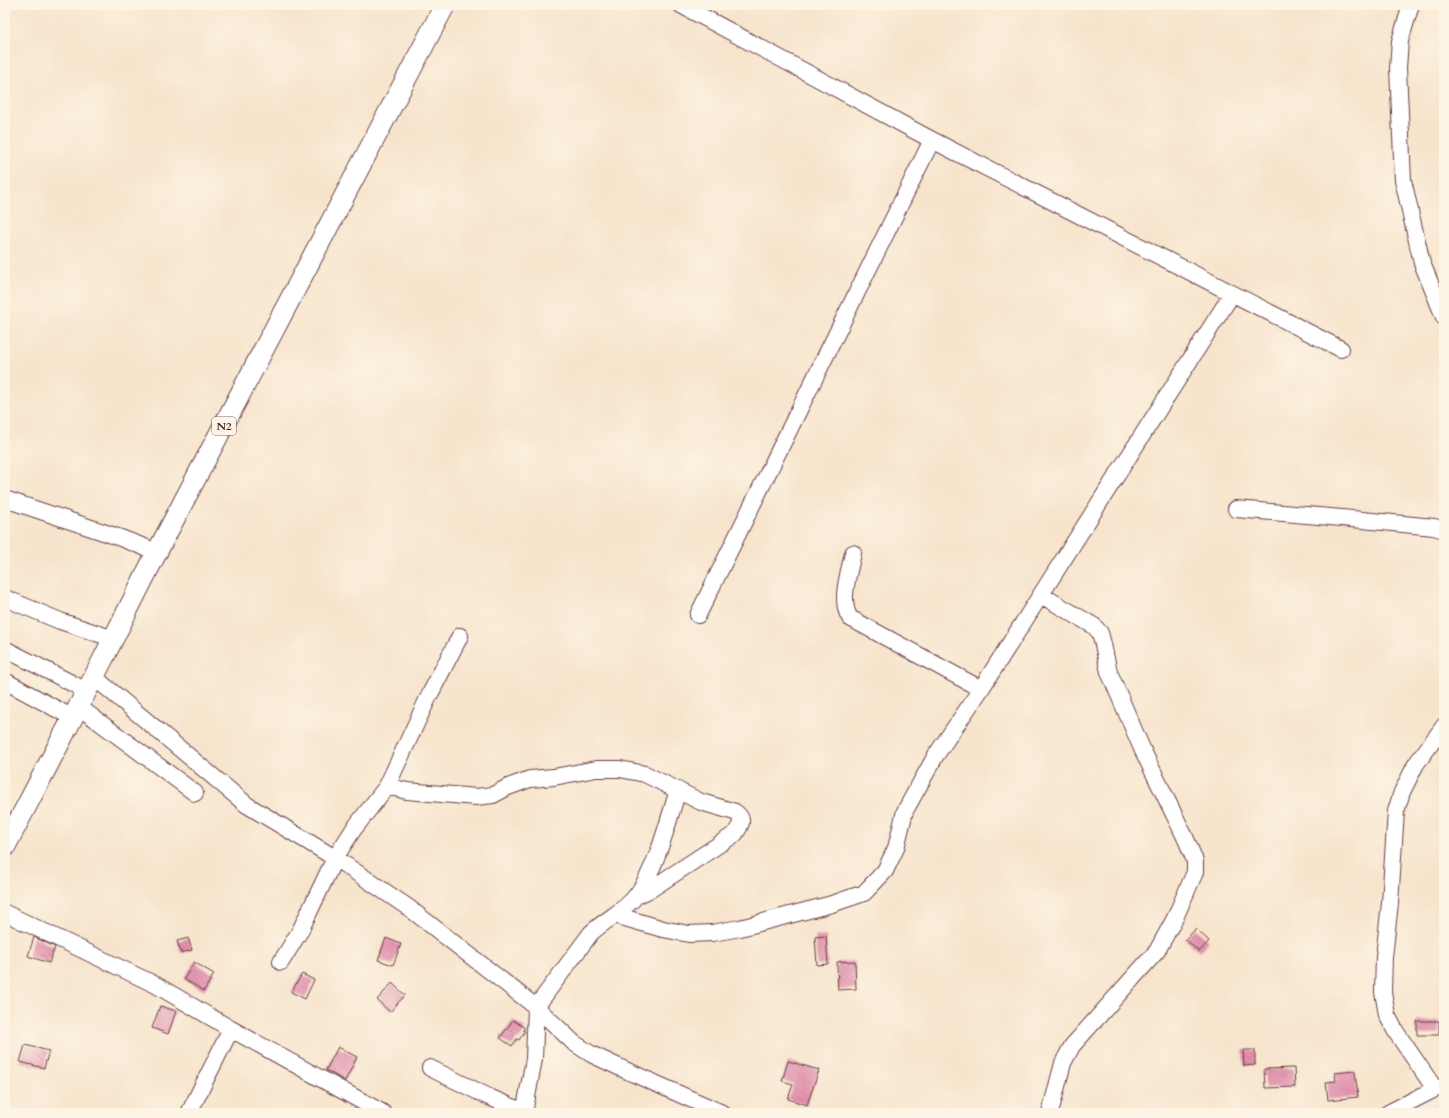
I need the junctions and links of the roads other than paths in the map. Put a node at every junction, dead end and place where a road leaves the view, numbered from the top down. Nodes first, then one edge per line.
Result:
1 (445, 5) edge
2 (681, 5) edge
3 (1411, 5) edge
4 (932, 140) junction
5 (1232, 294) junction
6 (1440, 296) edge
7 (1444, 317) edge
8 (1341, 349) dead end
9 (5, 499) edge
10 (1236, 509) dead end
11 (1444, 530) edge
12 (157, 552) junction
13 (853, 553) dead end
14 (1041, 595) junction
15 (5, 598) edge
16 (698, 614) dead end
17 (460, 636) dead end
18 (114, 639) junction
19 (5, 649) edge
20 (5, 681) edge
21 (981, 689) junction
22 (83, 698) junction
23 (1444, 726) edge
24 (387, 786) junction
25 (678, 790) junction
26 (195, 793) dead end
27 (5, 847) edge
28 (335, 858) junction
29 (636, 896) junction
30 (5, 913) edge
31 (615, 915) junction
32 (281, 962) dead end
33 (536, 1007) junction
34 (231, 1029) junction
35 (430, 1068) dead end
36 (1440, 1088) edge
37 (189, 1113) edge
38 (383, 1113) edge
39 (524, 1113) edge
40 (722, 1113) edge
41 (1050, 1113) edge
42 (1388, 1113) edge

1 - 12 main road, N2
2 - 4 street
3 - 6 street
4 - 5 street
4 - 16 street
5 - 8 street
5 - 14 street
6 - 7 street
9 - 12 street
10 - 11 street
12 - 18 main road, N2
13 - 21 street
14 - 21 street
14 - 41 street
15 - 18 street
17 - 24 street
18 - 22 main road, N2
19 - 22 street
20 - 22 street
21 - 31 street
22 - 26 street
22 - 27 main road, N2
22 - 28 street
23 - 36 street
24 - 25 street
24 - 28 street
25 - 29 street
25 - 29 street
28 - 32 street
28 - 33 street
29 - 31 street
30 - 34 street
31 - 33 street
33 - 39 street
33 - 40 street
34 - 37 street
34 - 38 street
35 - 39 street
36 - 42 street

